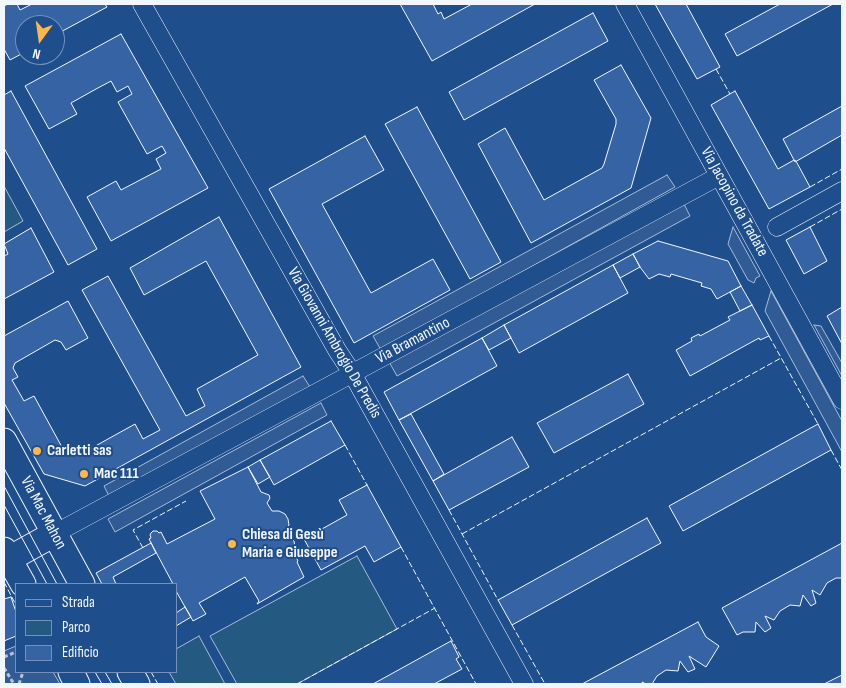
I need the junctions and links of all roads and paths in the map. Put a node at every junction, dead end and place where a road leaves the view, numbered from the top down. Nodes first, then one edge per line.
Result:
1 (142, 4) edge
2 (625, 4) edge
3 (719, 176) junction
4 (842, 191) edge
5 (777, 227) dead end
6 (352, 374) junction
7 (842, 400) edge
8 (4, 441) edge
9 (54, 534) junction
10 (6, 554) edge
11 (22, 583) edge
12 (81, 583) edge
13 (4, 668) edge
14 (131, 673) edge
15 (14, 684) edge
16 (137, 684) edge
17 (524, 684) edge

1 - 6 street, Via Giovanni Ambrogio De Predis
2 - 3 street, Via Jacopino da Tradate
3 - 6 street, Via Bramantino
3 - 7 street, Via Jacopino da Tradate
4 - 5 street
6 - 9 street, Via Bramantino
6 - 17 street, Via Giovanni Ambrogio De Predis
8 - 9 main road, Via Mac Mahon
9 - 10 main road
9 - 12 main road, Via Mac Mahon
10 - 11 main road
13 - 15 path
14 - 16 main road

